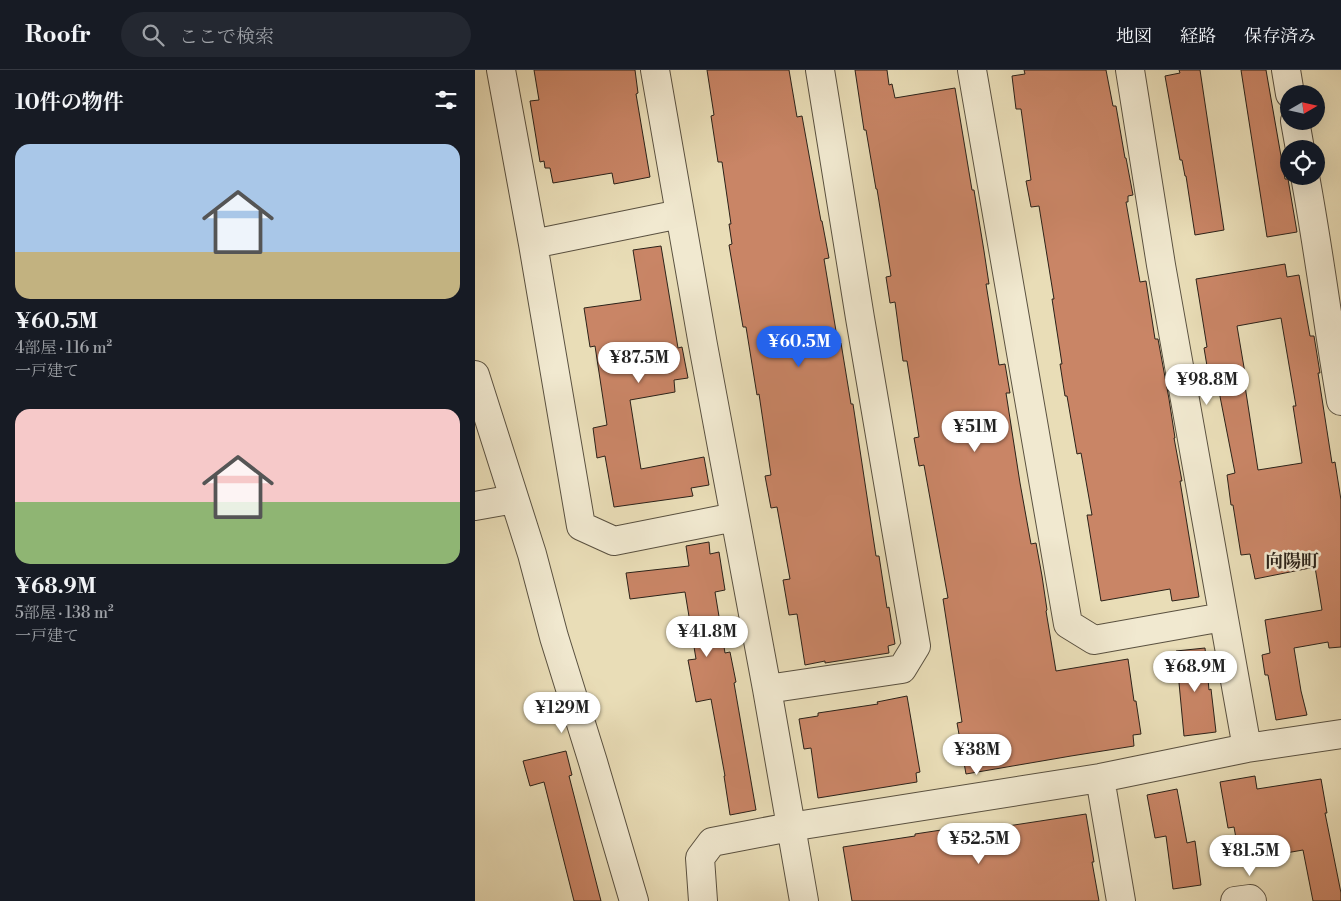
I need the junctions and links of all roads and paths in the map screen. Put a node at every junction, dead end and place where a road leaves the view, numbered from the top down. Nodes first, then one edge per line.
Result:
1 (501, 70) edge
2 (655, 70) edge
3 (820, 70) edge
4 (972, 70) edge
5 (1130, 70) edge
6 (1286, 70) edge
7 (1288, 85) edge
8 (1307, 185) edge
9 (680, 214) junction
10 (533, 244) junction
11 (475, 374) edge
12 (1341, 401) edge
13 (514, 500) junction
14 (475, 506) edge
15 (735, 517) junction
16 (1223, 617) junction
17 (767, 689) junction
18 (1341, 734) edge
19 (1247, 748) junction
20 (1100, 778) junction
21 (791, 827) junction
22 (634, 901) edge
23 (703, 901) edge
24 (804, 901) edge
25 (1121, 901) edge
26 (1235, 901) edge
27 (1252, 901) edge

1 - 10 street
2 - 9 street
3 - 17 street
4 - 16 street
5 - 16 street
6 - 7 street
8 - 12 street
9 - 10 street
9 - 15 street
10 - 15 street
11 - 13 street
13 - 14 street
13 - 22 street
15 - 17 street
16 - 19 street
17 - 21 street
18 - 19 street
19 - 20 street
20 - 21 street
20 - 25 street
21 - 23 street
21 - 24 street
26 - 27 street

